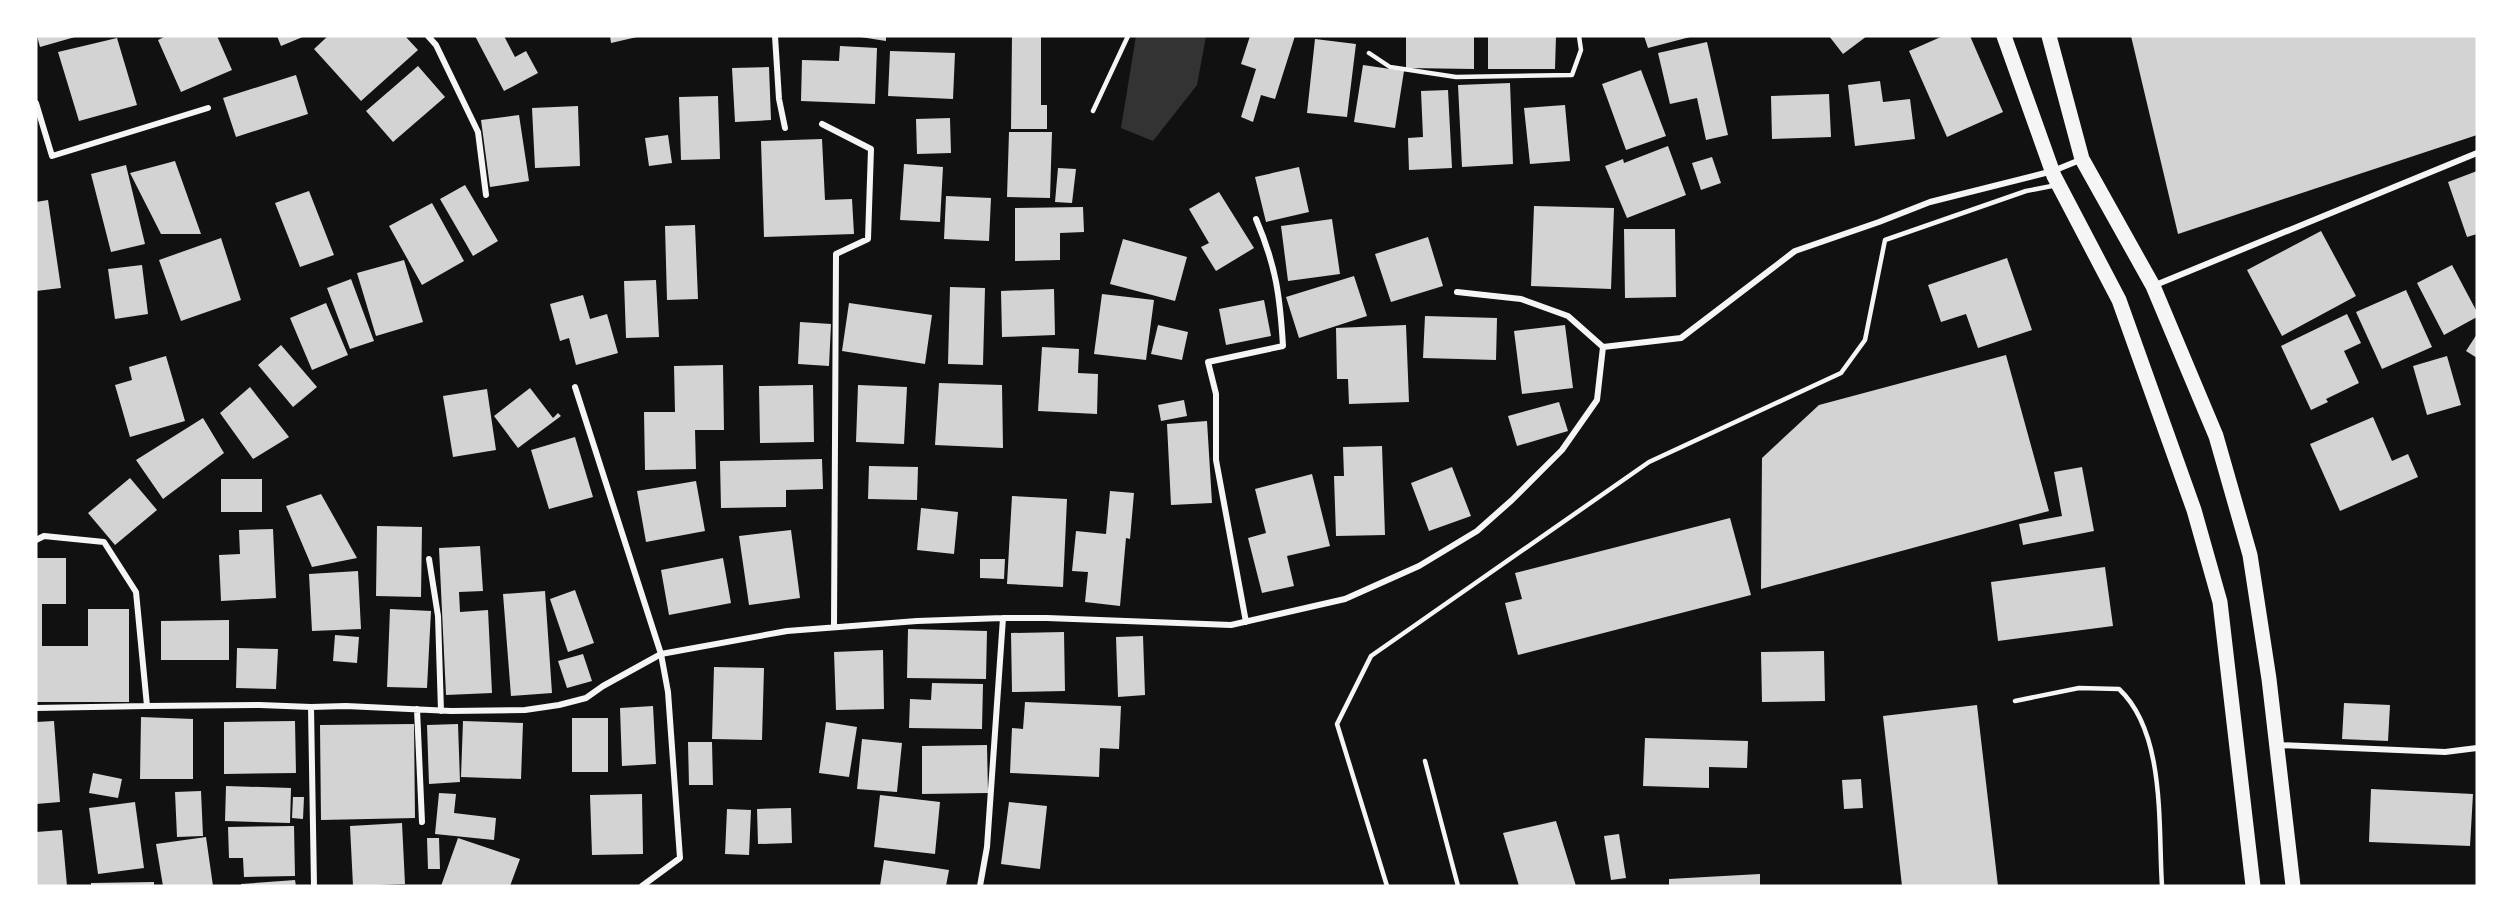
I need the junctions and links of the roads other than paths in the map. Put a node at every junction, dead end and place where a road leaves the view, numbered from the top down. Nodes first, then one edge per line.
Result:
1 (428, 36) edge
2 (775, 36) edge
3 (1128, 36) edge
4 (1579, 36) edge
5 (2004, 36) edge
6 (2049, 36) edge
7 (1369, 53) dead end
8 (36, 103) edge
9 (208, 108) dead end
10 (1093, 111) dead end
11 (822, 124) dead end
12 (785, 128) dead end
13 (2477, 153) edge
14 (2082, 159) junction
15 (2056, 177) junction
16 (486, 195) dead end
17 (1256, 219) dead end
18 (2153, 286) junction
19 (1457, 292) dead end
20 (1603, 347) junction
21 (575, 387) dead end
22 (36, 540) edge
23 (429, 559) dead end
24 (1003, 618) junction
25 (1246, 622) junction
26 (834, 627) junction
27 (661, 654) junction
28 (2015, 701) dead end
29 (147, 706) junction
30 (311, 707) junction
31 (36, 708) edge
32 (417, 709) junction
33 (441, 711) junction
34 (2277, 745) junction
35 (2477, 748) edge
36 (1425, 760) dead end
37 (422, 822) dead end
38 (314, 886) edge
39 (642, 886) edge
40 (980, 886) edge
41 (1387, 886) edge
42 (1458, 886) edge
43 (2162, 886) edge
44 (2253, 886) edge
45 (2293, 886) edge

1 - 16 street
2 - 12 street
3 - 10 lane
4 - 7 lane
5 - 15 main road
6 - 14 main road
8 - 9 street
11 - 26 street
13 - 18 street
14 - 15 street
14 - 18 main road
15 - 20 street
15 - 41 lane
15 - 44 main road
17 - 25 street
18 - 34 main road
19 - 20 street
20 - 25 street
21 - 27 street
22 - 29 street
23 - 33 street
24 - 25 street
24 - 26 street
24 - 40 street
26 - 27 street
27 - 33 street
27 - 39 street
28 - 43 lane
29 - 30 street
29 - 31 street
30 - 32 street
30 - 38 street
32 - 33 street
32 - 37 street
34 - 35 street
34 - 45 main road
36 - 42 lane

